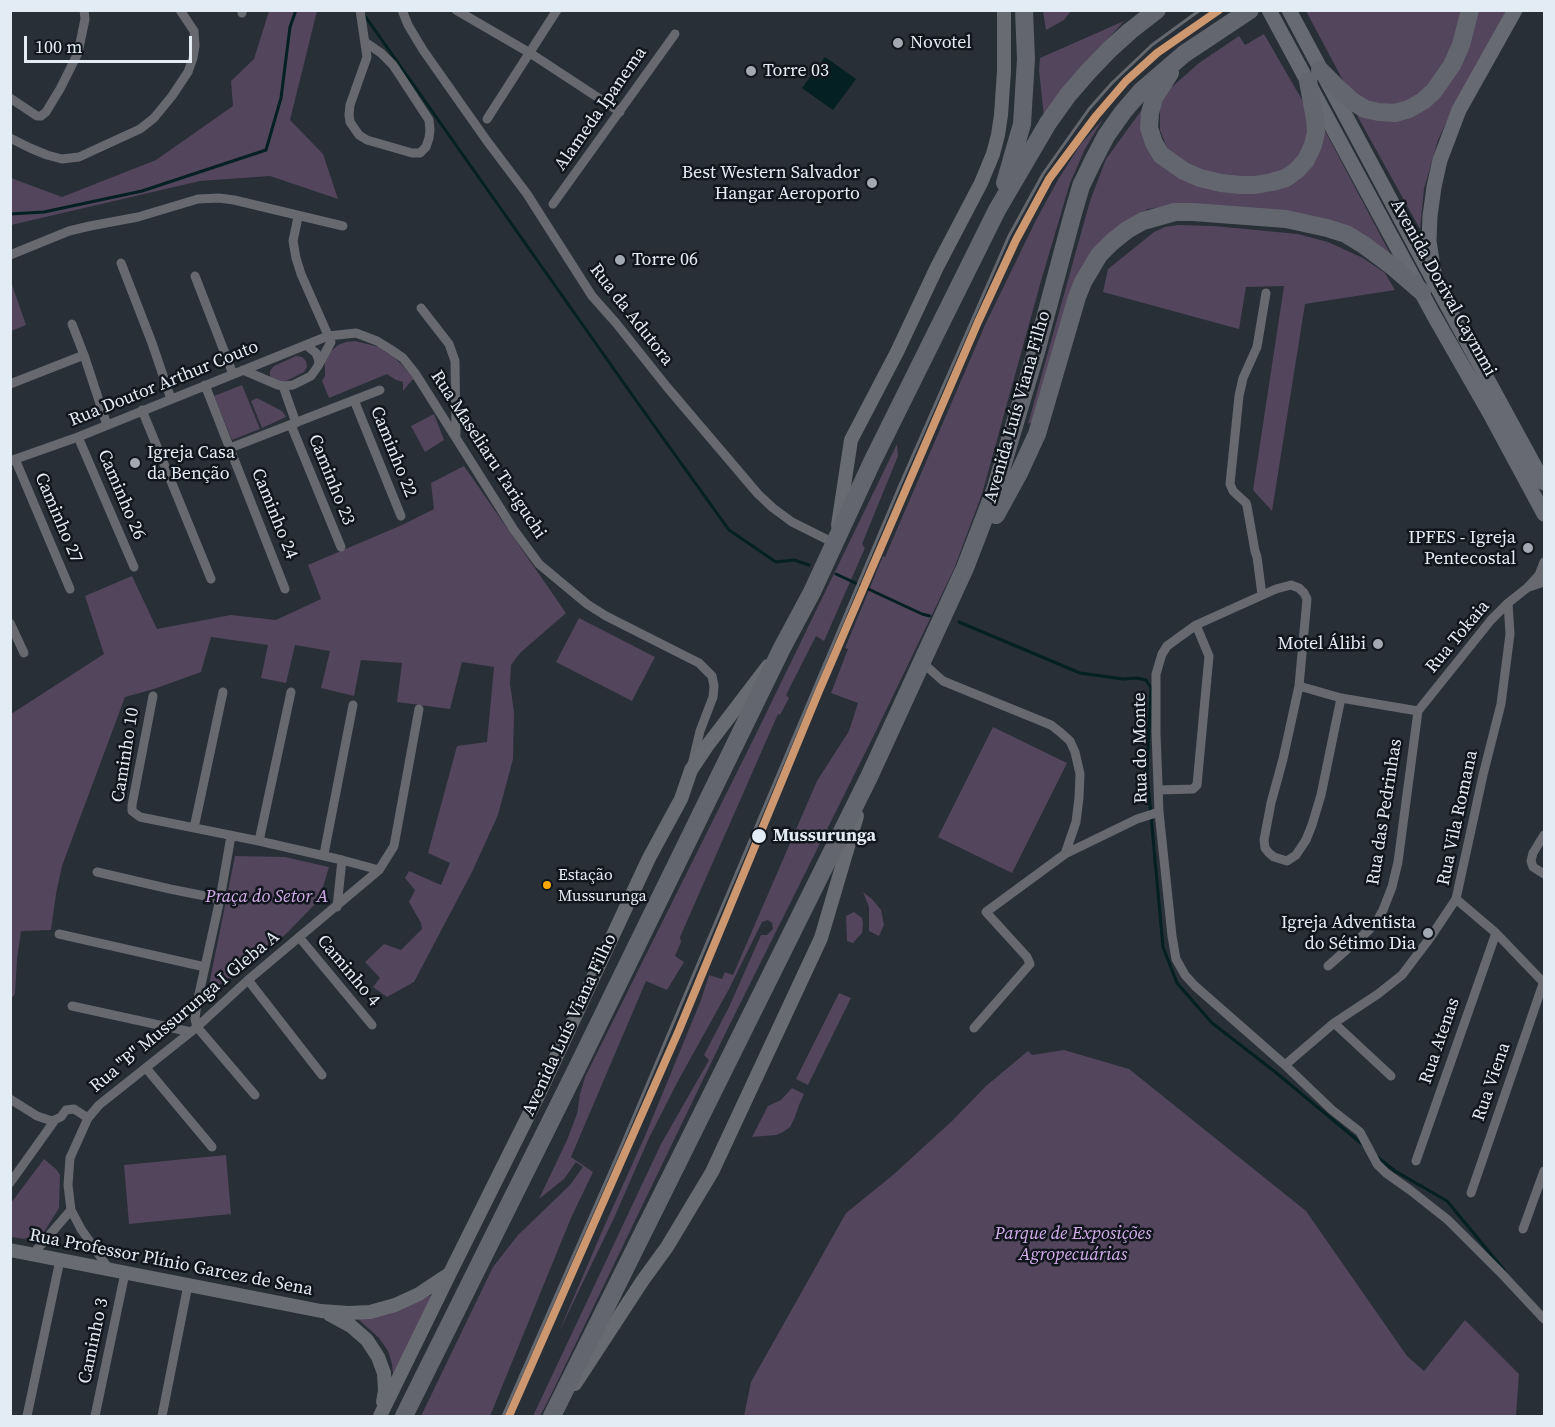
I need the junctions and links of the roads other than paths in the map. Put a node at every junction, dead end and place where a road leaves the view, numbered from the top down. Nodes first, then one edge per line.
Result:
1 (84, 10) edge
2 (180, 10) edge
3 (360, 10) edge
4 (402, 10) edge
5 (456, 10) edge
6 (1004, 10) edge
7 (1024, 10) edge
8 (1157, 10) edge
9 (1250, 10) edge
10 (1269, 10) edge
11 (1470, 10) edge
12 (1515, 10) edge
13 (555, 11) edge
14 (1292, 17) edge
15 (675, 34) dead end
16 (365, 42) junction
17 (530, 53) junction
18 (1184, 54) junction
19 (1314, 75) junction
20 (10, 98) edge
21 (620, 112) junction
22 (487, 119) dead end
23 (10, 138) edge
24 (553, 204) dead end
25 (997, 210) junction
26 (298, 216) junction
27 (343, 226) dead end
28 (10, 255) edge
29 (120, 263) dead end
30 (195, 276) dead end
31 (1429, 289) junction
32 (1266, 293) dead end
33 (421, 308) dead end
34 (72, 324) dead end
35 (328, 336) junction
36 (306, 345) junction
37 (84, 355) junction
38 (318, 366) junction
39 (243, 370) junction
40 (233, 374) junction
41 (10, 384) edge
42 (205, 385) junction
43 (283, 386) junction
44 (380, 390) dead end
45 (171, 399) junction
46 (354, 400) junction
47 (142, 410) junction
48 (293, 424) junction
49 (107, 425) junction
50 (456, 436) junction
51 (78, 437) junction
52 (230, 448) junction
53 (13, 460) edge
54 (1545, 483) edge
55 (1545, 514) edge
56 (401, 516) dead end
57 (836, 539) junction
58 (341, 547) dead end
59 (1545, 562) edge
60 (134, 567) dead end
61 (965, 568) junction
62 (211, 579) dead end
63 (1545, 582) edge
64 (1527, 588) junction
65 (70, 589) dead end
66 (285, 589) dead end
67 (1262, 595) junction
68 (1508, 603) junction
69 (10, 622) edge
70 (1196, 625) junction
71 (782, 648) junction
72 (24, 652) dead end
73 (923, 663) junction
74 (1299, 686) junction
75 (223, 692) dead end
76 (291, 692) dead end
77 (153, 696) dead end
78 (1341, 698) junction
79 (353, 705) dead end
80 (419, 709) dead end
81 (1418, 711) junction
82 (691, 770) junction
83 (869, 777) junction
84 (1159, 790) junction
85 (1155, 813) junction
86 (194, 828) junction
87 (1545, 835) edge
88 (231, 836) junction
89 (259, 841) junction
90 (324, 854) junction
91 (1065, 854) junction
92 (342, 860) junction
93 (379, 870) junction
94 (97, 872) dead end
95 (1545, 874) edge
96 (220, 899) junction
97 (1456, 899) junction
98 (337, 907) junction
99 (1496, 933) junction
100 (59, 934) dead end
101 (299, 937) junction
102 (1328, 966) dead end
103 (205, 967) junction
104 (248, 981) junction
105 (1544, 982) edge
106 (72, 1006) dead end
107 (1334, 1023) junction
108 (372, 1025) dead end
109 (974, 1028) dead end
110 (194, 1029) junction
111 (1285, 1065) junction
112 (146, 1068) junction
113 (322, 1075) dead end
114 (1391, 1076) dead end
115 (255, 1095) dead end
116 (10, 1099) edge
117 (88, 1118) junction
118 (55, 1120) junction
119 (212, 1147) dead end
120 (1416, 1161) dead end
121 (1545, 1171) edge
122 (10, 1183) edge
123 (1471, 1193) dead end
124 (71, 1210) junction
125 (1523, 1229) dead end
126 (10, 1250) edge
127 (33, 1254) junction
128 (60, 1260) junction
129 (109, 1269) junction
130 (125, 1273) junction
131 (450, 1273) junction
132 (188, 1285) junction
133 (325, 1311) junction
134 (1545, 1319) edge
135 (381, 1415) edge
136 (27, 1416) edge
137 (96, 1416) edge
138 (162, 1416) edge
139 (404, 1416) edge
140 (553, 1416) edge

1 - 20 street
2 - 23 street
3 - 16 street
4 - 57 street, Rua da Adutora
5 - 17 street
6 - 57 main road, Avenida Luís Viana Filho
7 - 25 highway
8 - 25 highway, Avenida Luís Viana Filho
9 - 18 highway, Avenida Luís Viana Filho
10 - 19 main road
11 - 19 highway
12 - 31 main road
13 - 17 street
14 - 19 main road
15 - 21 street, Alameda Ipanema
16 - 16 street
17 - 21 street
17 - 22 street
18 - 19 highway
18 - 61 highway, Avenida Luís Viana Filho
19 - 31 main road, Avenida Dorival Caymmi
21 - 24 street, Alameda Ipanema
25 - 57 highway, Avenida Luís Viana Filho
26 - 27 street
26 - 28 street
26 - 35 street
29 - 45 street
30 - 40 street
31 - 54 main road, Avenida Dorival Caymmi
31 - 55 main road, Avenida Dorival Caymmi
31 - 61 highway
32 - 67 street
33 - 50 street
34 - 37 street
35 - 36 street, Rua Doutor Arthur Couto
35 - 38 street
35 - 50 street, Rua Maseliaru Tariguchi
36 - 38 street
36 - 39 street, Rua Doutor Arthur Couto
37 - 41 street
37 - 49 street
38 - 43 street
39 - 40 street, Rua Doutor Arthur Couto
39 - 43 street
40 - 42 street, Rua Doutor Arthur Couto
42 - 45 street, Rua Doutor Arthur Couto
42 - 52 street, Caminho 24
43 - 48 street, Caminho 23
44 - 46 street
45 - 47 street, Rua Doutor Arthur Couto
46 - 48 street
46 - 56 street, Caminho 22
47 - 49 street, Rua Doutor Arthur Couto
47 - 62 street
48 - 52 street
48 - 58 street, Caminho 23
49 - 51 street, Rua Doutor Arthur Couto
50 - 82 street, Rua Maseliaru Tariguchi
51 - 53 street, Rua Doutor Arthur Couto
51 - 60 street, Caminho 26
52 - 66 street, Caminho 24
53 - 65 street, Caminho 27
57 - 71 highway, Avenida Luís Viana Filho
59 - 64 street, Rua Tokaia
61 - 73 highway, Avenida Luís Viana Filho
63 - 64 street, Rua Tokaia
64 - 68 street, Rua Tokaia
67 - 70 street, Rua do Monte
67 - 74 street, Rua do Monte
68 - 81 street, Rua Tokaia
68 - 97 street, Rua Vila Romana
69 - 72 street
70 - 84 street, Rua do Monte
70 - 84 street
71 - 82 main road, Avenida Luís Viana Filho
71 - 139 highway, Avenida Luís Viana Filho
73 - 83 highway, Avenida Luís Viana Filho
73 - 91 street
74 - 78 street
74 - 78 street
75 - 86 street
76 - 89 street
77 - 86 street, Caminho 10
78 - 81 street
79 - 90 street
80 - 93 street, Rua "B" Mussurunga I Gleba A
81 - 102 street, Rua das Pedrinhas
82 - 131 main road, Avenida Luís Viana Filho
83 - 140 highway, Avenida Luís Viana Filho
83 - 140 main road, Avenida Luís Viana Filho
84 - 85 street, Rua do Monte
85 - 91 street
85 - 111 street, Rua do Monte
86 - 88 street
87 - 95 street
88 - 89 street
88 - 96 street
89 - 90 street
90 - 92 street
91 - 109 street
92 - 93 street
92 - 98 street
93 - 98 street, Rua "B" Mussurunga I Gleba A
94 - 96 street
96 - 103 street
97 - 99 street
97 - 107 street, Rua Vila Romana
98 - 101 street, Rua "B" Mussurunga I Gleba A
99 - 105 street
99 - 120 street, Rua Atenas
100 - 103 street
101 - 104 street, Rua "B" Mussurunga I Gleba A
101 - 108 street, Caminho 4
103 - 110 street
104 - 110 street, Rua "B" Mussurunga I Gleba A
104 - 113 street
105 - 123 street, Rua Viena
106 - 110 street
107 - 111 street, Rua Vila Romana
107 - 114 street
110 - 112 street, Rua "B" Mussurunga I Gleba A
110 - 115 street
111 - 134 street
112 - 117 street, Rua "B" Mussurunga I Gleba A
112 - 119 street
116 - 118 street
117 - 118 street
117 - 124 street, Rua "B" Mussurunga I Gleba A
118 - 122 street
121 - 125 street
124 - 127 street
124 - 129 street, Rua "B" Mussurunga I Gleba A
126 - 127 main road, Rua Professor Plínio Garcez de Sena
127 - 128 main road, Rua Professor Plínio Garcez de Sena
128 - 129 main road, Rua Professor Plínio Garcez de Sena
128 - 136 street
129 - 130 main road, Rua Professor Plínio Garcez de Sena
130 - 132 main road, Rua Professor Plínio Garcez de Sena
130 - 137 street, Caminho 3
131 - 133 main road, Rua Professor Plínio Garcez de Sena
131 - 135 main road, Avenida Luís Viana Filho
132 - 133 main road, Rua Professor Plínio Garcez de Sena
132 - 138 street
133 - 135 main road, Rua Professor Plínio Garcez de Sena

